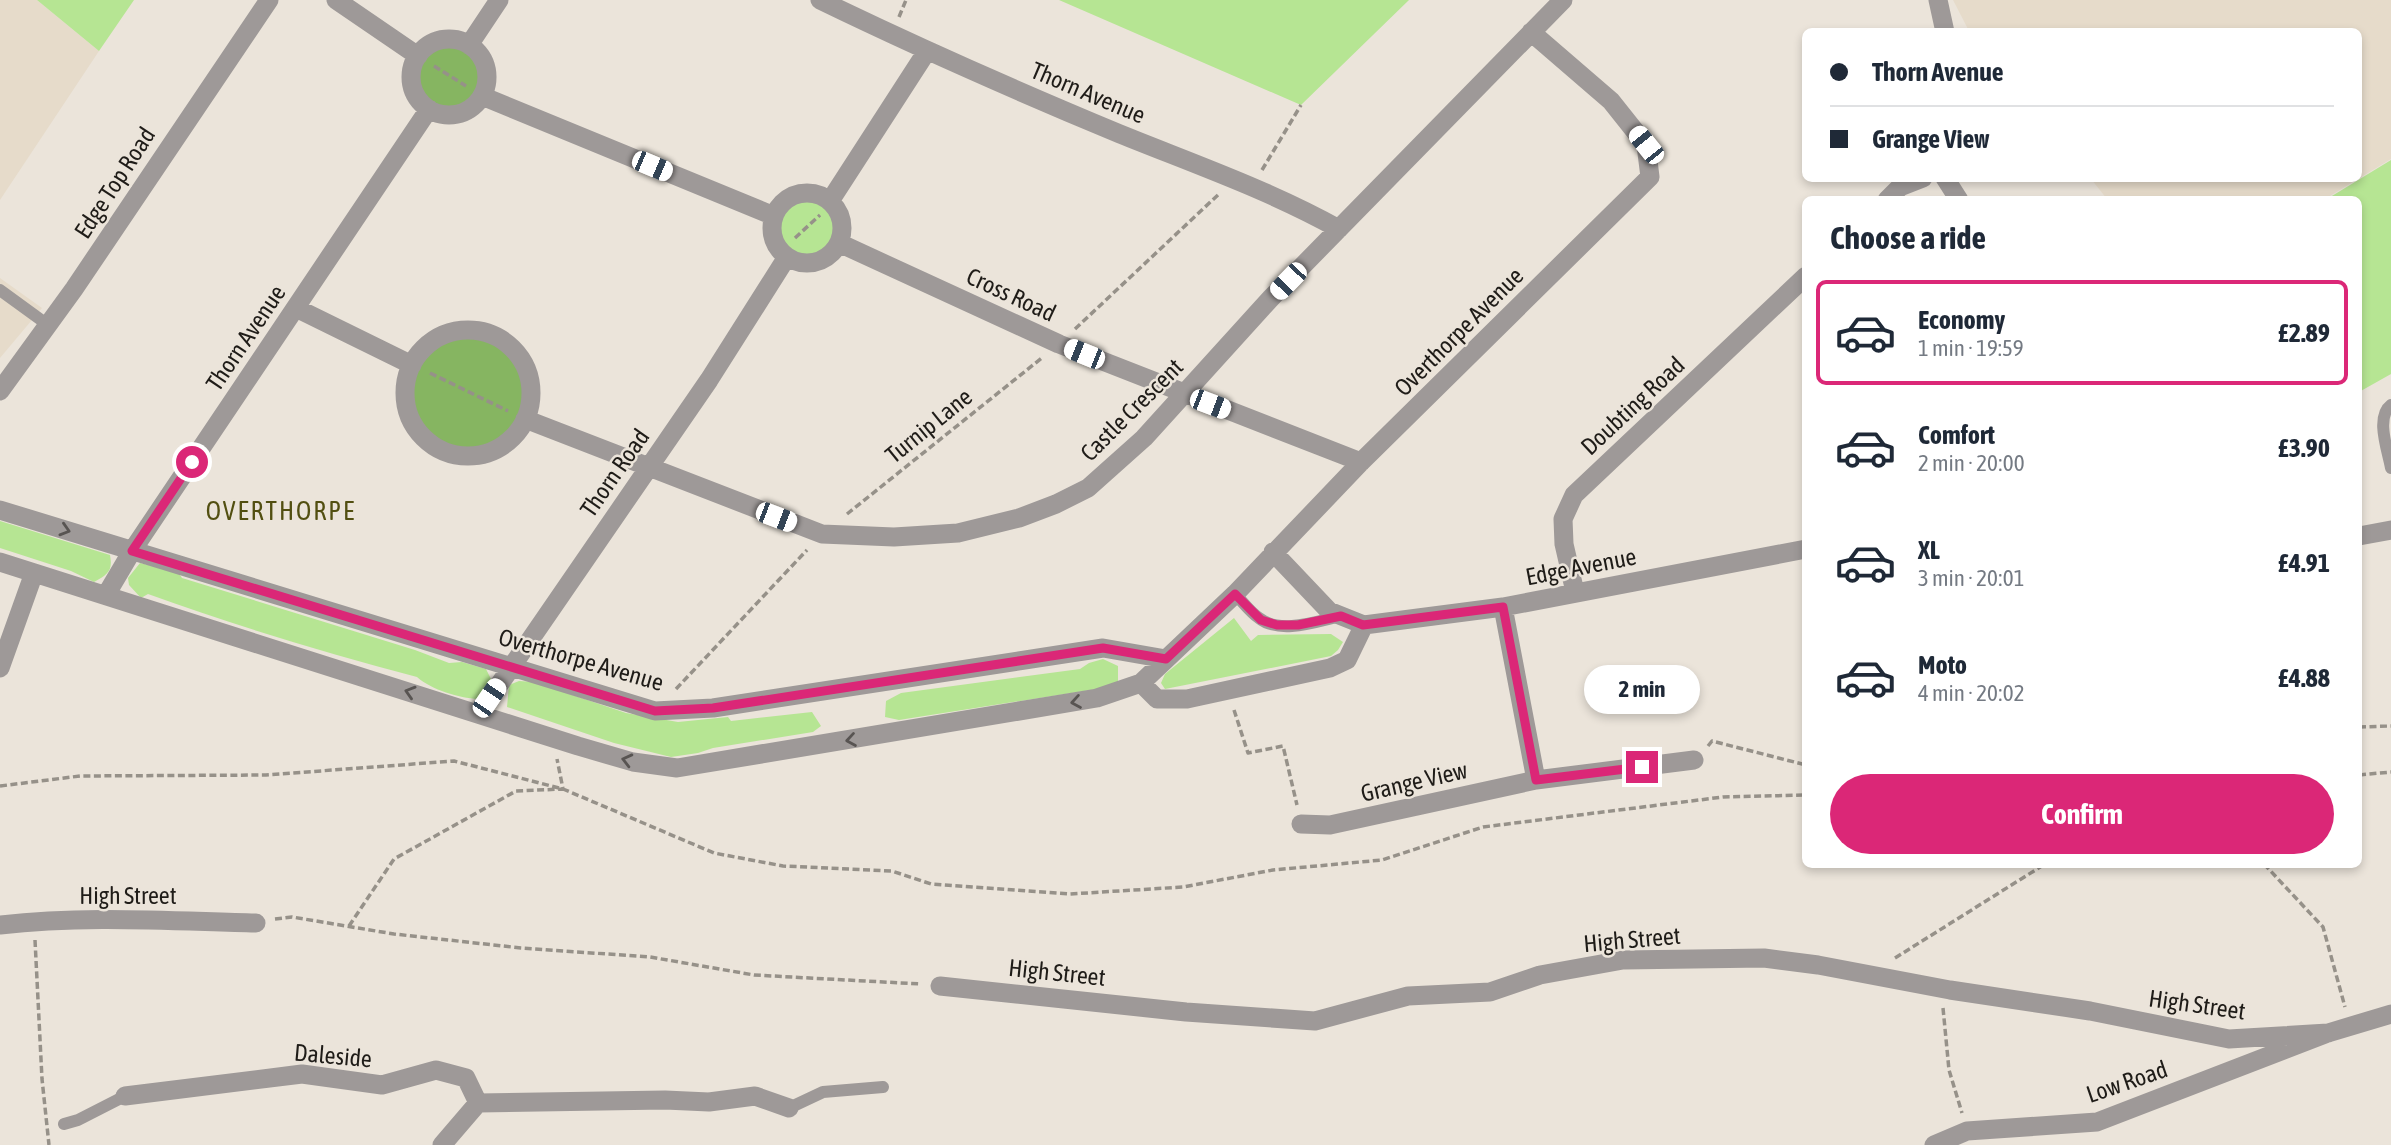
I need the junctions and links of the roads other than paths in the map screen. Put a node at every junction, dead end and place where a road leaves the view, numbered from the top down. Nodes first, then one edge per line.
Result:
1 (269, 0) edge
2 (336, 0) edge
3 (499, 0) edge
4 (820, 0) edge
5 (1563, 0) edge
6 (1938, 0) edge
7 (1944, 28) edge
8 (1531, 32) junction
9 (469, 45) junction
10 (927, 51) junction
11 (418, 56) junction
12 (482, 96) junction
13 (429, 109) junction
14 (1913, 182) edge
15 (1891, 196) edge
16 (831, 202) junction
17 (774, 216) junction
18 (1339, 229) junction
19 (839, 243) junction
20 (783, 254) junction
21 (1802, 285) edge
22 (0, 290) edge
23 (296, 308) junction
24 (48, 325) junction
25 (412, 365) junction
26 (0, 391) edge
27 (1185, 394) junction
28 (2391, 405) edge
29 (525, 419) junction
30 (1361, 462) junction
31 (648, 468) junction
32 (2391, 468) edge
33 (0, 510) edge
34 (2391, 530) edge
35 (2362, 535) edge
36 (1802, 550) edge
37 (132, 551) junction
38 (1273, 552) junction
39 (0, 562) edge
40 (34, 573) junction
41 (1575, 592) junction
42 (1235, 594) junction
43 (106, 595) junction
44 (1503, 607) junction
45 (1341, 616) junction
46 (1363, 625) junction
47 (1166, 659) junction
48 (510, 667) junction
49 (0, 668) edge
50 (1141, 683) junction
51 (479, 714) junction
52 (1694, 760) road end
53 (1536, 780) junction
54 (1301, 824) road end
55 (256, 923) road end
56 (0, 925) edge
57 (940, 986) road end
58 (2391, 1014) edge
59 (2328, 1033) junction
60 (883, 1087) dead end
61 (124, 1096) joint
62 (478, 1103) junction
63 (789, 1108) joint
64 (64, 1124) dead end
65 (442, 1145) edge
66 (1934, 1145) edge

1 - 24 street, Edge Top Road
2 - 11 street
3 - 9 street
4 - 10 street, Thorn Avenue
5 - 8 street, Castle Crescent
6 - 7 street
8 - 18 street, Castle Crescent
8 - 30 street, Overthorpe Avenue
9 - 11 street
9 - 12 street
10 - 16 street
10 - 18 street, Thorn Avenue
11 - 13 street
12 - 13 street
12 - 17 street
13 - 23 street, Thorn Avenue
14 - 15 street
16 - 17 street
16 - 19 street
17 - 20 street
18 - 27 street, Castle Crescent
19 - 20 street
19 - 27 street, Cross Road
20 - 31 street, Thorn Road
21 - 41 street, Doubting Road
22 - 24 lane
23 - 25 street
23 - 37 street, Thorn Avenue
24 - 26 street, Edge Top Road
25 - 29 street
25 - 29 street
27 - 30 street, Cross Road
27 - 31 street, Castle Crescent
28 - 32 lane
29 - 31 street, Castle Crescent
30 - 38 street, Overthorpe Avenue
31 - 48 street, Thorn Road
33 -> 37 street, Overthorpe Avenue
34 - 35 street
36 - 41 street, Edge Avenue
37 - 43 street, Thorn Avenue
37 - 48 street, Overthorpe Avenue
38 - 42 street, Overthorpe Avenue
38 - 45 street, Edge Avenue
39 - 40 street, Overthorpe Avenue
40 - 43 street, Overthorpe Avenue
40 - 49 street
41 - 44 street, Edge Avenue
42 - 45 lane
42 - 47 street, Overthorpe Avenue
51 -> 43 street, Overthorpe Avenue
44 - 46 street, Edge Avenue
44 - 53 street
45 - 46 street, Edge Avenue
46 - 50 street
47 - 48 street, Overthorpe Avenue
47 - 50 street, Overthorpe Avenue
48 - 51 street, Thorn Road
50 -> 51 street, Overthorpe Avenue
52 - 53 street, Grange View
53 - 54 street, Grange View
55 - 56 street, High Street
57 - 59 street, High Street
58 - 59 street
59 - 66 street, Low Road
60 - 63 lane
61 - 62 street, Daleside
61 - 64 lane
62 - 63 street
62 - 65 street

